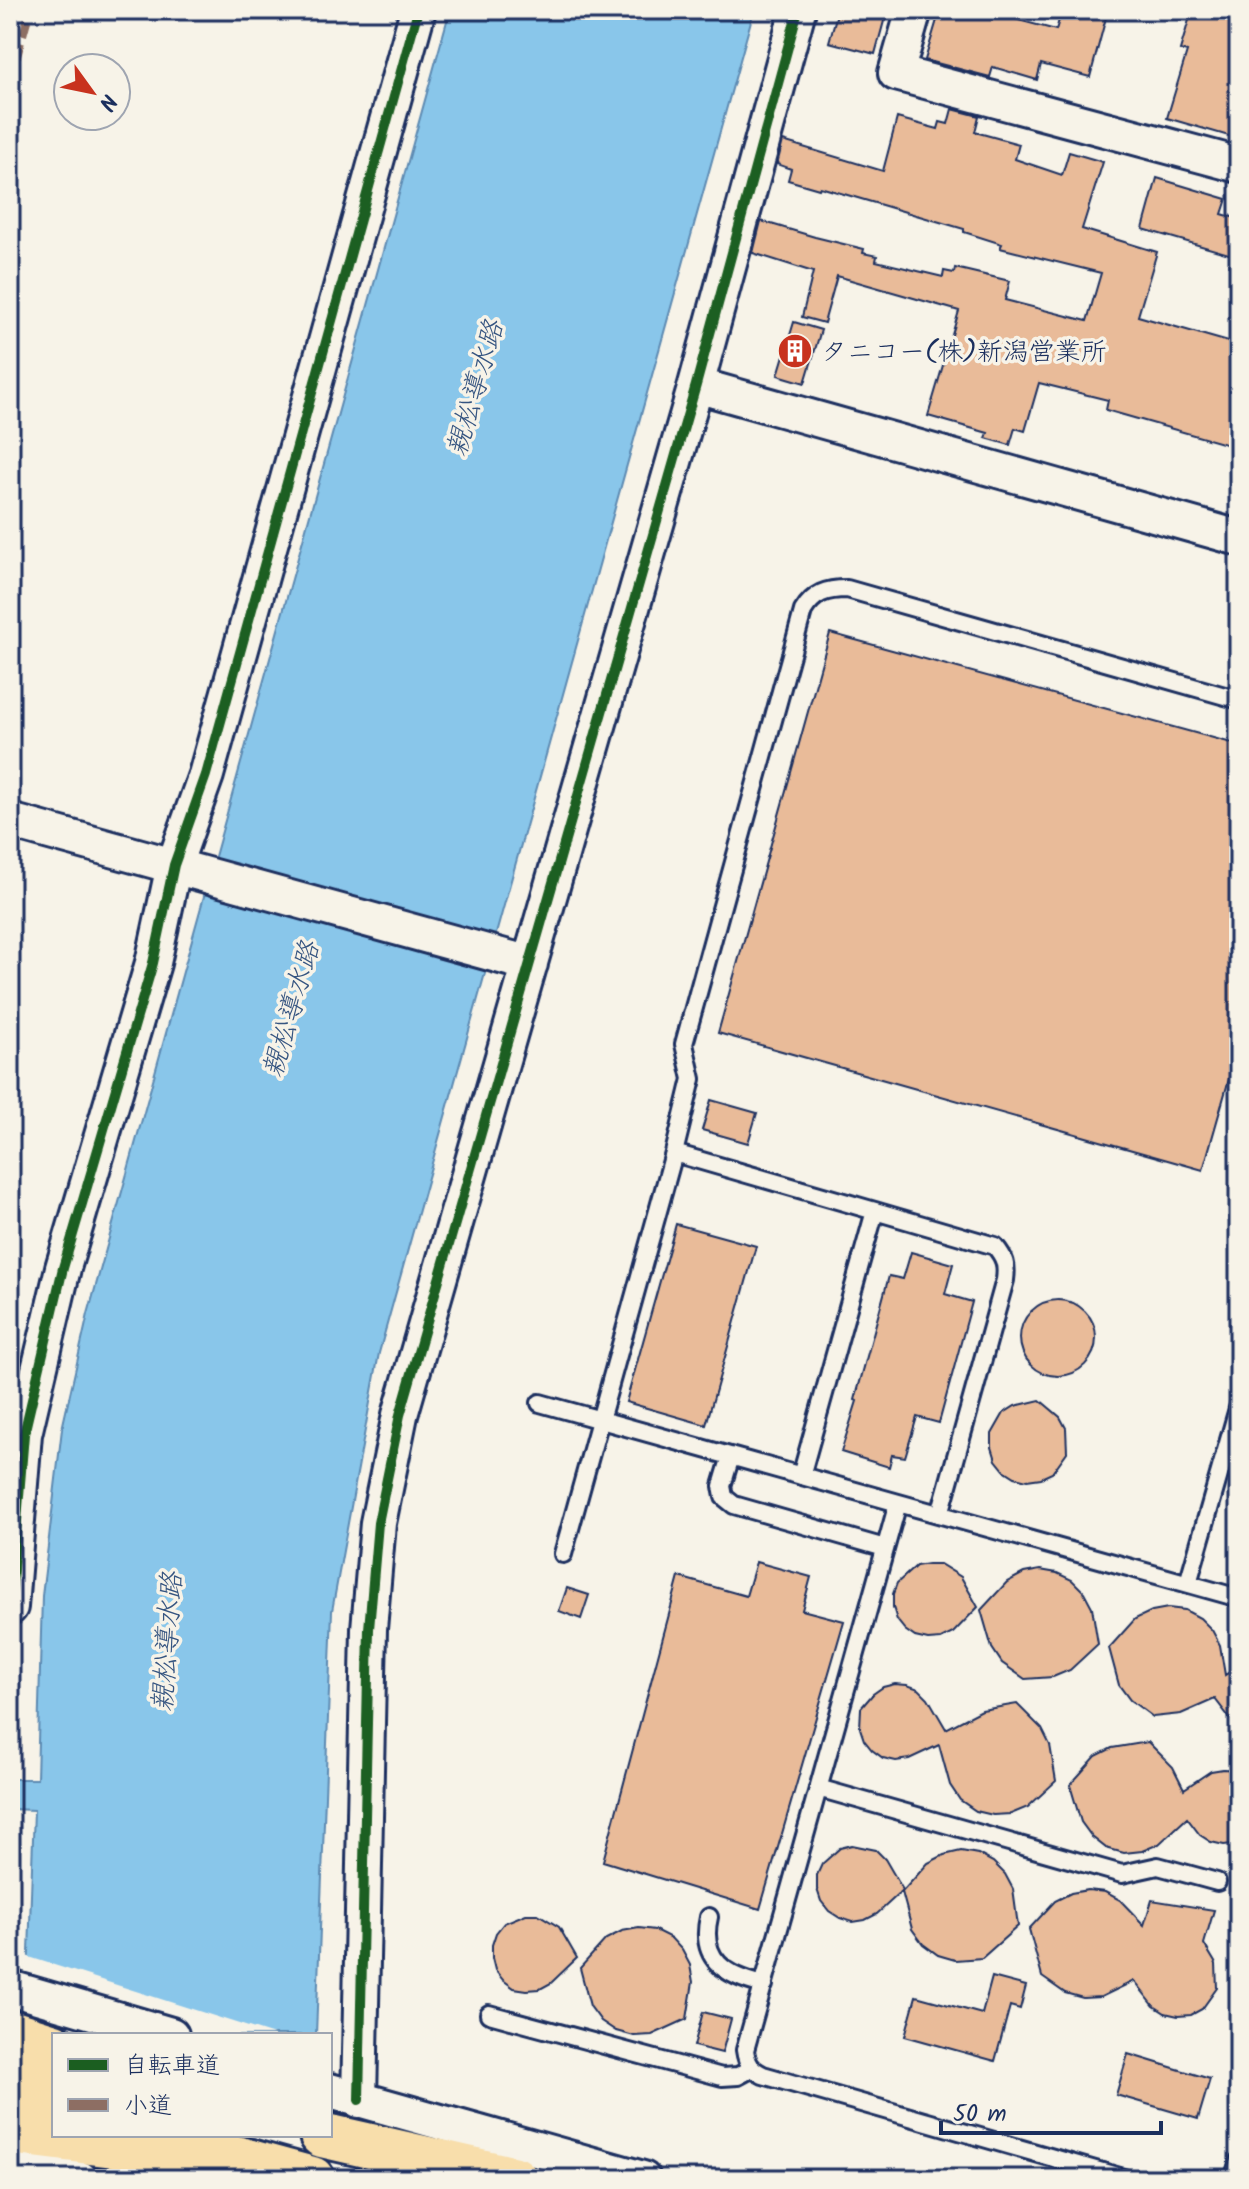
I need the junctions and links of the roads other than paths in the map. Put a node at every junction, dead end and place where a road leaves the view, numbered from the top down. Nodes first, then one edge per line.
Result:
1 (418, 10) edge
2 (798, 10) edge
3 (914, 10) edge
4 (1239, 165) edge
5 (696, 385) junction
6 (1239, 538) edge
7 (1239, 700) edge
8 (10, 821) edge
9 (183, 868) junction
10 (517, 961) junction
11 (674, 1153) junction
12 (875, 1211) junction
13 (540, 1403) dead end
14 (1239, 1405) edge
15 (600, 1420) junction
16 (731, 1456) junction
17 (801, 1476) junction
18 (898, 1503) junction
19 (940, 1514) junction
20 (885, 1548) junction
21 (563, 1554) dead end
22 (1188, 1583) junction
23 (1239, 1598) edge
24 (10, 1607) edge
25 (818, 1788) junction
26 (1217, 1882) dead end
27 (709, 1917) dead end
28 (764, 1985) junction
29 (489, 2014) dead end
30 (52, 2037) edge
31 (17, 2038) edge
32 (52, 2067) edge
33 (751, 2069) junction
34 (340, 2094) edge
35 (52, 2105) edge
36 (10, 2132) edge
37 (158, 2137) edge
38 (330, 2137) edge
39 (1239, 2161) edge
40 (250, 2162) junction
41 (10, 2165) edge
42 (80, 2179) edge
43 (312, 2179) edge
44 (515, 2179) edge
45 (643, 2179) edge
46 (1127, 2179) edge
47 (1233, 2179) edge

1 - 9 street
2 - 5 street
3 - 4 street
5 - 6 street
5 - 10 street
7 - 11 lane
8 - 9 street
9 - 10 street
9 - 24 street
10 - 34 street
11 - 12 lane
11 - 15 lane
12 - 17 lane
12 - 19 lane
13 - 15 lane
14 - 22 lane
15 - 16 lane
15 - 21 lane
16 - 17 lane
16 - 20 lane
17 - 18 lane
18 - 19 lane
18 - 20 lane
19 - 22 lane
20 - 25 lane
22 - 23 lane
25 - 26 lane
25 - 28 lane
27 - 28 lane
28 - 33 lane
29 - 33 lane
30 - 31 street
31 - 32 main road
31 - 35 main road
33 - 46 lane
34 - 45 street
36 - 40 main road
37 - 40 main road
38 - 44 main road
39 - 47 lane
40 - 43 main road
41 - 42 street

